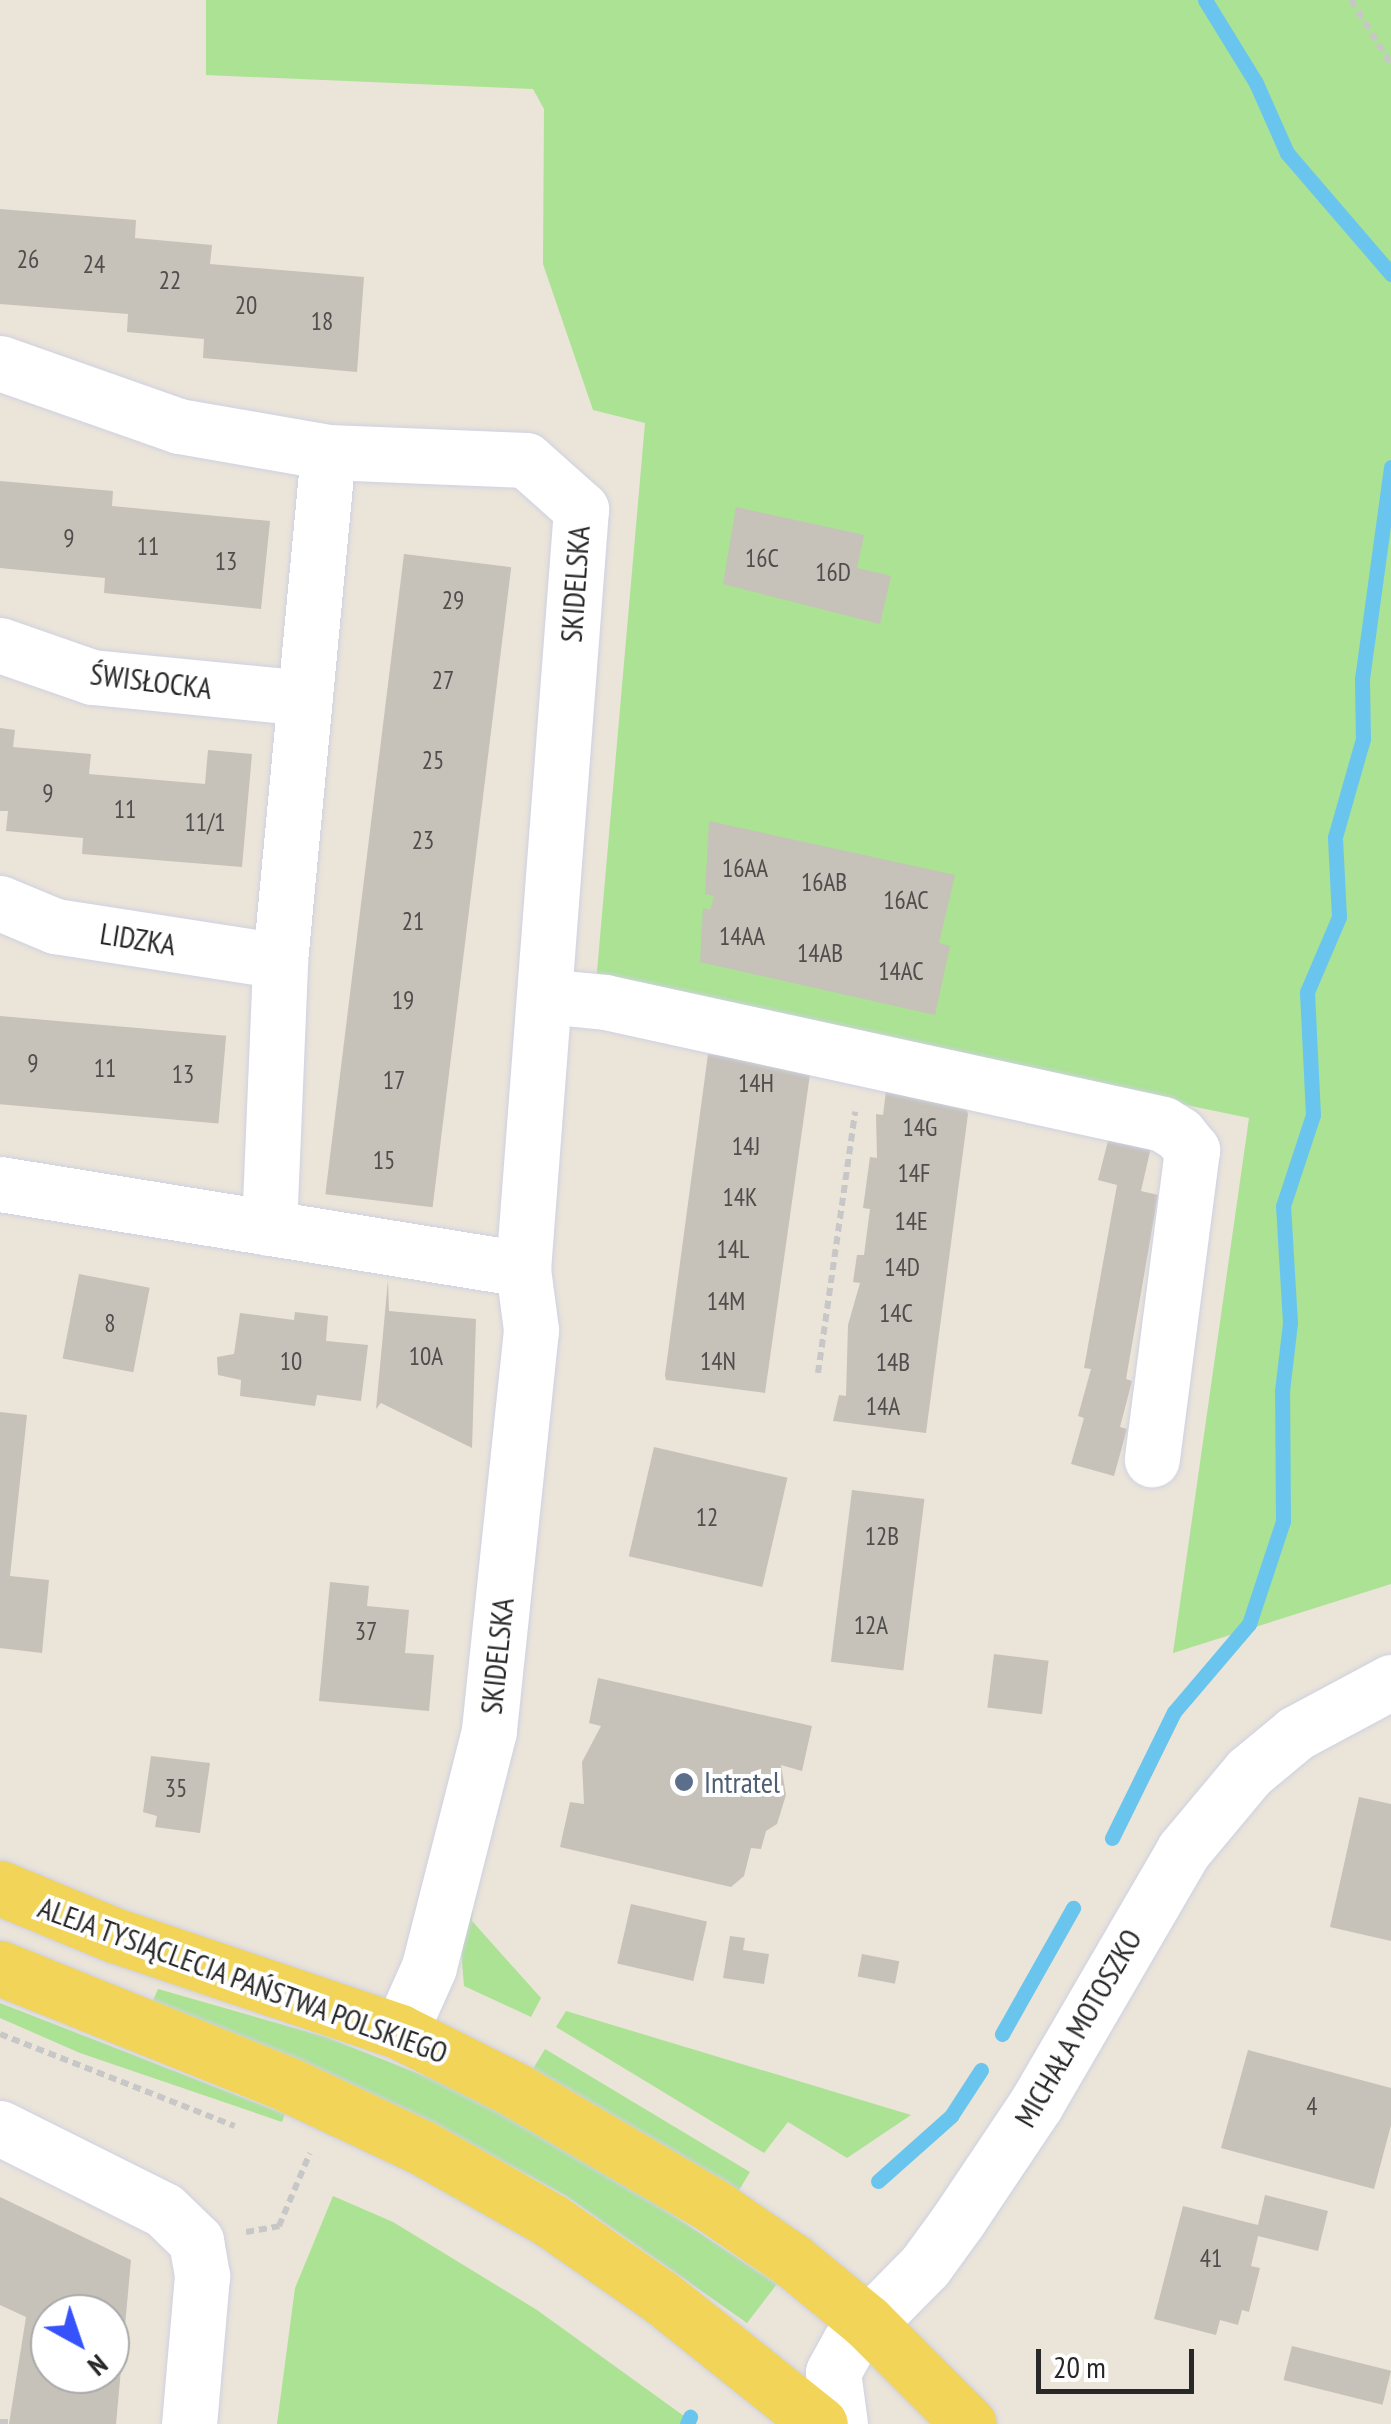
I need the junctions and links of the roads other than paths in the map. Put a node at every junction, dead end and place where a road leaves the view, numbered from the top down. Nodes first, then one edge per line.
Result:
1 (0, 363) edge
2 (328, 452) junction
3 (0, 645) edge
4 (305, 698) junction
5 (0, 903) edge
6 (280, 961) junction
7 (544, 996) junction
8 (0, 1184) edge
9 (270, 1228) junction
10 (523, 1269) junction
11 (1152, 1459) dead end
12 (1391, 1682) edge
13 (0, 1888) edge
14 (0, 1968) edge
15 (400, 2032) junction
16 (0, 2128) edge
17 (867, 2322) junction
18 (189, 2424) edge
19 (820, 2424) edge
20 (840, 2424) edge
21 (969, 2424) edge

1 - 2 street, SKIDELSKA
2 - 4 street
2 - 7 street, SKIDELSKA
3 - 4 street, ŚWISŁOCKA
4 - 6 street
5 - 6 street, LIDZKA
6 - 9 street
7 - 10 street, SKIDELSKA
7 - 11 street
8 - 9 street
9 - 10 street
10 - 15 street, SKIDELSKA
12 - 17 street, MICHAŁA MOTOSZKO
13 - 15 main road, ALEJA TYSIĄCLECIA PAŃSTWA POLSKIEGO
14 - 19 main road
15 - 17 main road, ALEJA TYSIĄCLECIA PAŃSTWA POLSKIEGO
16 - 18 street
17 - 20 street, MICHAŁA MOTOSZKO
17 - 21 main road, ALEJA TYSIĄCLECIA PAŃSTWA POLSKIEGO

